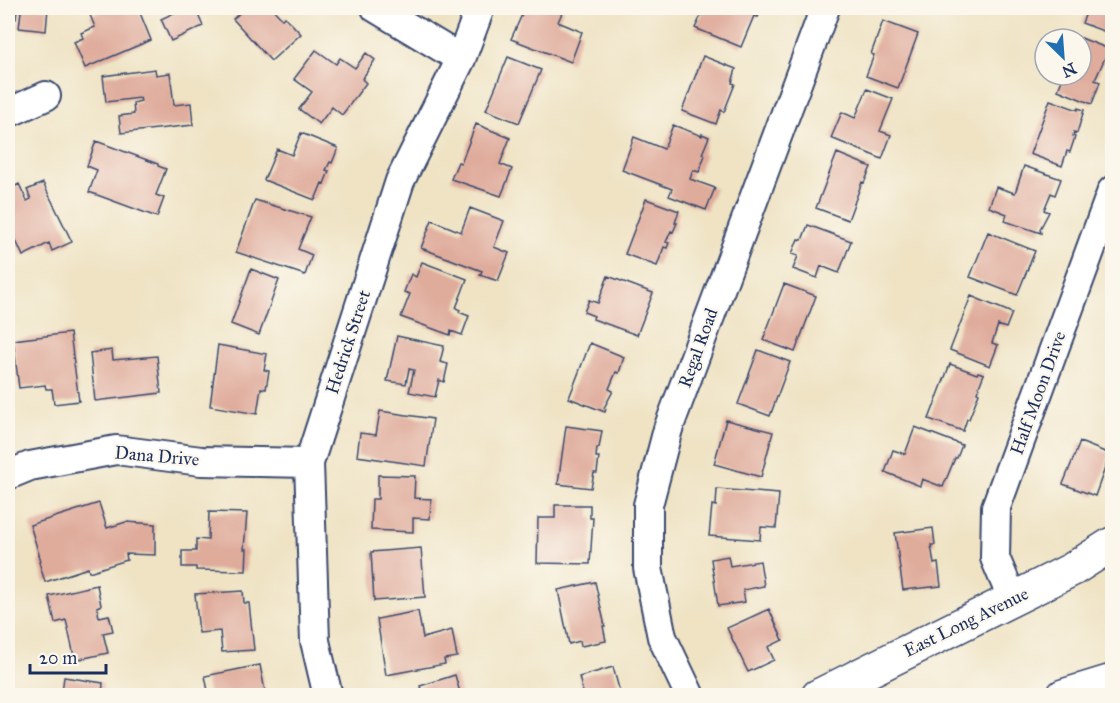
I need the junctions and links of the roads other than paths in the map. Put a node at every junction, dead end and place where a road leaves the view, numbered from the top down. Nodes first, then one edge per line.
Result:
1 (376, 8) edge
2 (480, 8) edge
3 (825, 8) edge
4 (461, 59) junction
5 (46, 96) dead end
6 (8, 113) edge
7 (1113, 191) edge
8 (309, 463) junction
9 (8, 475) edge
10 (1113, 544) edge
11 (1012, 598) junction
12 (1113, 681) edge
13 (328, 696) edge
14 (690, 696) edge
15 (818, 696) edge
16 (1063, 696) edge

1 - 4 street
2 - 4 street, Hedrick Street
3 - 14 street, Regal Road
4 - 8 street, Hedrick Street
5 - 6 street
7 - 11 street, Half Moon Drive
8 - 9 street, Dana Drive
8 - 13 street, Hedrick Street
10 - 11 main road, East Long Avenue
11 - 15 main road, East Long Avenue
12 - 16 main road

